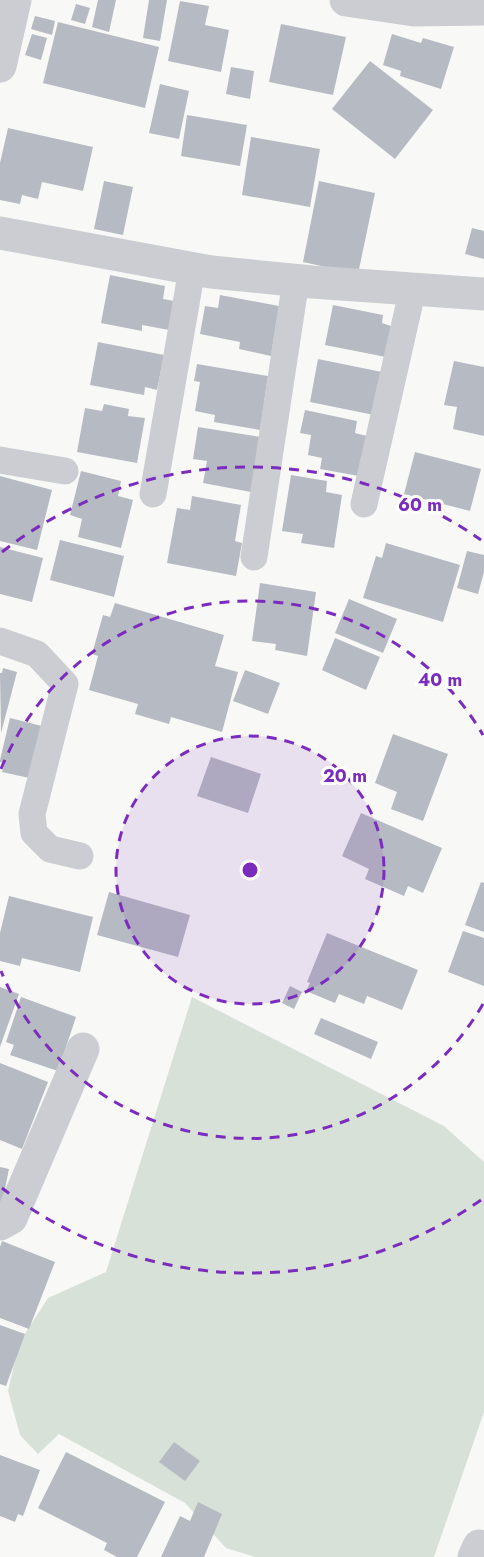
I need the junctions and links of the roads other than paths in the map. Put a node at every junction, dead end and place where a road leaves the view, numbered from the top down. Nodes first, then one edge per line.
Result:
1 (15, 0) edge
2 (346, 0) edge
3 (484, 9) edge
4 (0, 66) edge
5 (0, 233) edge
6 (192, 268) junction
7 (296, 280) junction
8 (413, 288) junction
9 (484, 294) edge
10 (0, 460) edge
11 (65, 471) dead end
12 (153, 494) dead end
13 (364, 504) dead end
14 (254, 557) dead end
15 (0, 641) edge
16 (80, 856) dead end
17 (83, 1049) dead end
18 (0, 1224) edge
19 (484, 1549) edge
20 (474, 1557) edge

1 - 4 street
2 - 3 street
5 - 6 street
6 - 7 street
6 - 12 lane
7 - 8 street
7 - 14 lane
8 - 9 street
8 - 13 lane
10 - 11 lane
15 - 16 lane
17 - 18 street
19 - 20 street

